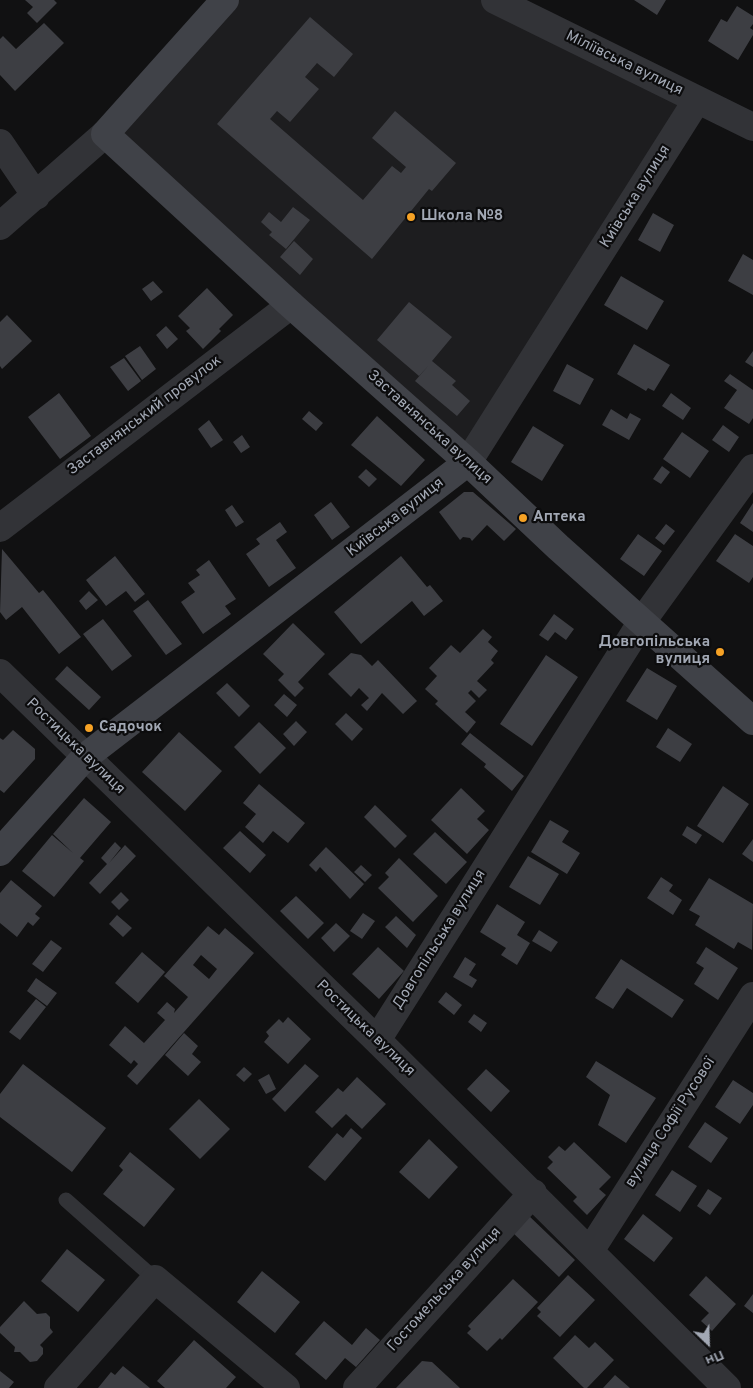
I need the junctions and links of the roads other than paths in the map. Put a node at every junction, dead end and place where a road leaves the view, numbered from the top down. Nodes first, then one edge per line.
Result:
1 (224, 0) edge
2 (495, 0) edge
3 (696, 100) junction
4 (753, 127) edge
5 (105, 134) junction
6 (0, 143) edge
7 (36, 196) junction
8 (0, 226) edge
9 (291, 305) junction
10 (468, 462) junction
11 (753, 468) edge
12 (0, 528) edge
13 (643, 620) junction
14 (0, 674) edge
15 (753, 721) edge
16 (85, 757) junction
17 (0, 852) edge
18 (753, 996) edge
19 (377, 1040) junction
20 (533, 1193) junction
21 (66, 1200) dead end
22 (590, 1251) junction
23 (155, 1279) junction
24 (58, 1388) edge
25 (286, 1388) edge
26 (357, 1388) edge
27 (727, 1388) edge

1 - 5 street
2 - 3 street, Міліївська вулиця
3 - 4 street, Міліївська вулиця
3 - 10 street, Київська вулиця
5 - 7 street
5 - 9 street, Заставнянська вулиця
6 - 7 street
7 - 8 street
9 - 10 street, Заставнянська вулиця
9 - 12 street, Заставнянський провулок
10 - 13 street, Заставнянська вулиця
10 - 16 street, Київська вулиця
11 - 13 street, Довгопільська вулиця
13 - 15 street, Заставнянська вулиця
13 - 19 street, Довгопільська вулиця
14 - 16 street, Ростицька вулиця
16 - 17 street, Київська вулиця
16 - 19 street, Ростицька вулиця
18 - 22 street, вулиця Софії Русової
19 - 20 street, Ростицька вулиця
20 - 22 street, Ростицька вулиця
20 - 26 street, Гостомельська вулиця
21 - 23 lane
22 - 27 street, Ростицька вулиця
23 - 24 street
23 - 25 street

